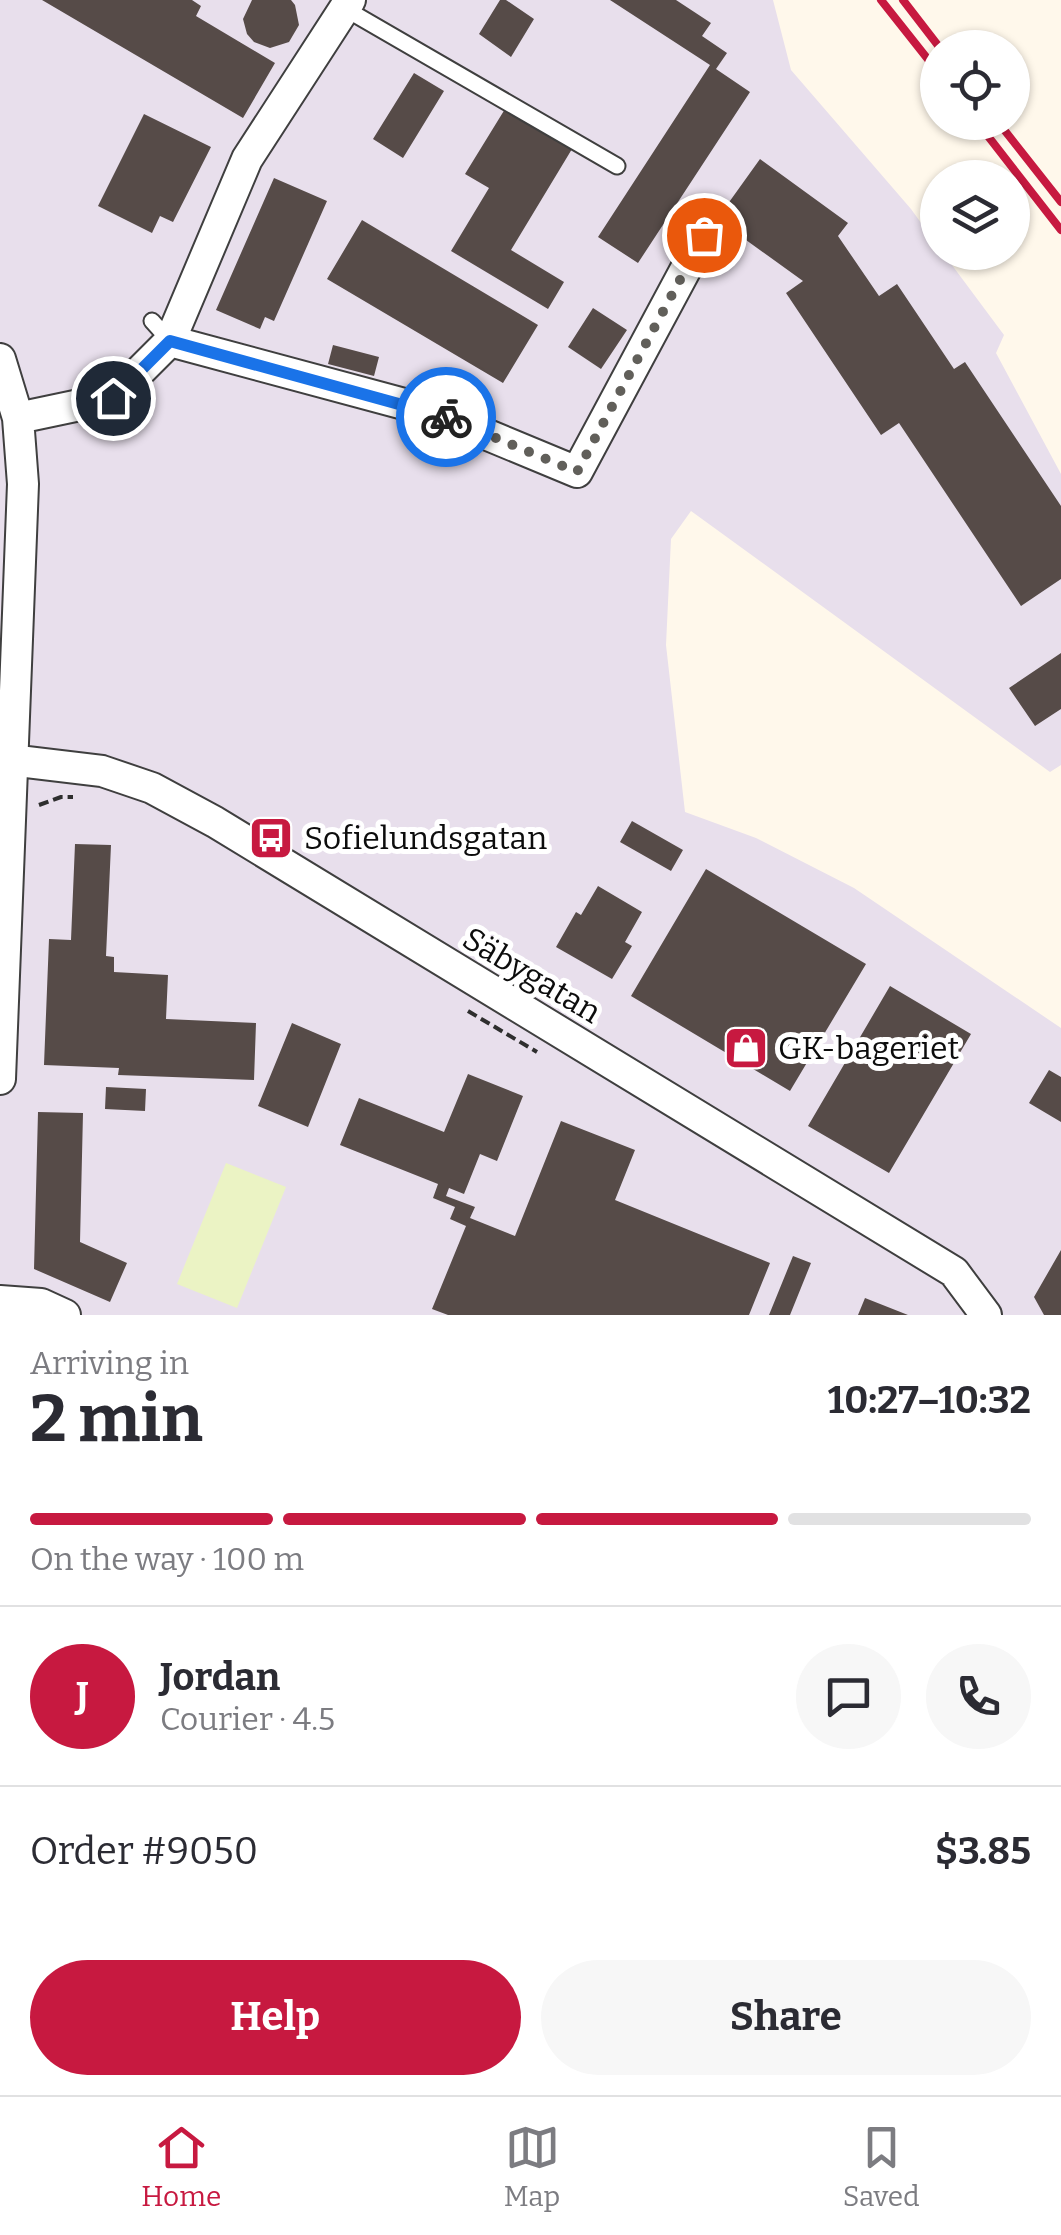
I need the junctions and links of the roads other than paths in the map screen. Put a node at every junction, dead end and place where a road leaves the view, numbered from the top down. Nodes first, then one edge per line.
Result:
1 (347, 4) edge
2 (617, 166) dead end
3 (704, 235) dead end
4 (161, 331) junction
5 (0, 359) edge
6 (18, 418) junction
7 (10, 760) junction
8 (0, 1079) edge
9 (0, 1301) edge
10 (65, 1315) edge
11 (986, 1315) edge

1 - 2 lane
1 - 4 street
3 - 4 street
4 - 6 street
5 - 6 street
6 - 7 street
7 - 8 street
7 - 11 street, Säbygatan
9 - 10 street

